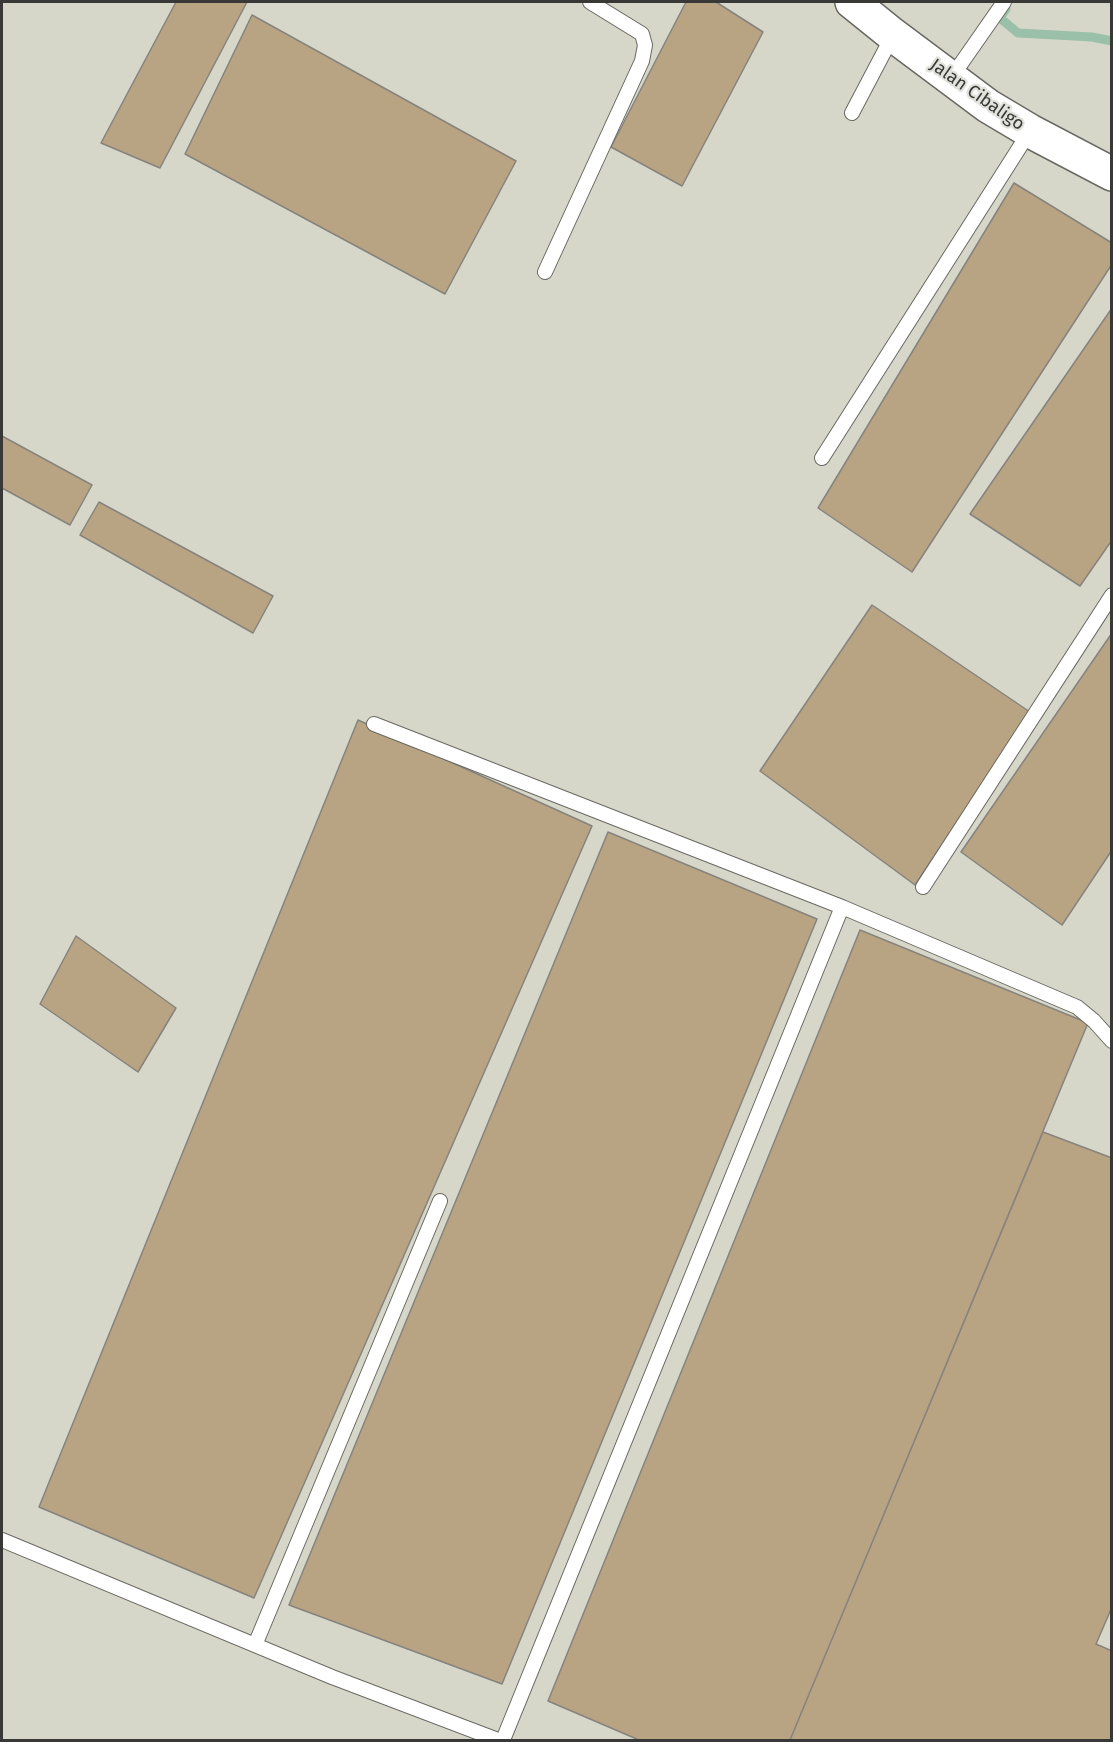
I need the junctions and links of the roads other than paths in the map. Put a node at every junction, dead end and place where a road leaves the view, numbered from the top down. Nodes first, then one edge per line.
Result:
1 (590, 2) edge
2 (852, 2) edge
3 (1004, 2) edge
4 (893, 35) junction
5 (951, 78) junction
6 (852, 113) dead end
7 (1030, 131) junction
8 (1112, 174) edge
9 (545, 272) dead end
10 (822, 458) dead end
11 (1112, 595) edge
12 (374, 724) dead end
13 (923, 887) dead end
14 (842, 907) junction
15 (1112, 1041) edge
16 (440, 1201) dead end
17 (2, 1540) edge
18 (255, 1645) junction
19 (498, 1740) edge
20 (503, 1740) edge

1 - 9 lane
2 - 4 main road, Jalan Cibaligo
3 - 5 lane
4 - 5 main road, Jalan Cibaligo
4 - 6 lane
5 - 7 main road, Jalan Cibaligo
7 - 8 main road, Jalan Cibaligo
7 - 10 lane
11 - 13 lane
12 - 14 lane
14 - 15 lane
14 - 20 lane
16 - 18 lane
17 - 18 lane
18 - 19 lane

